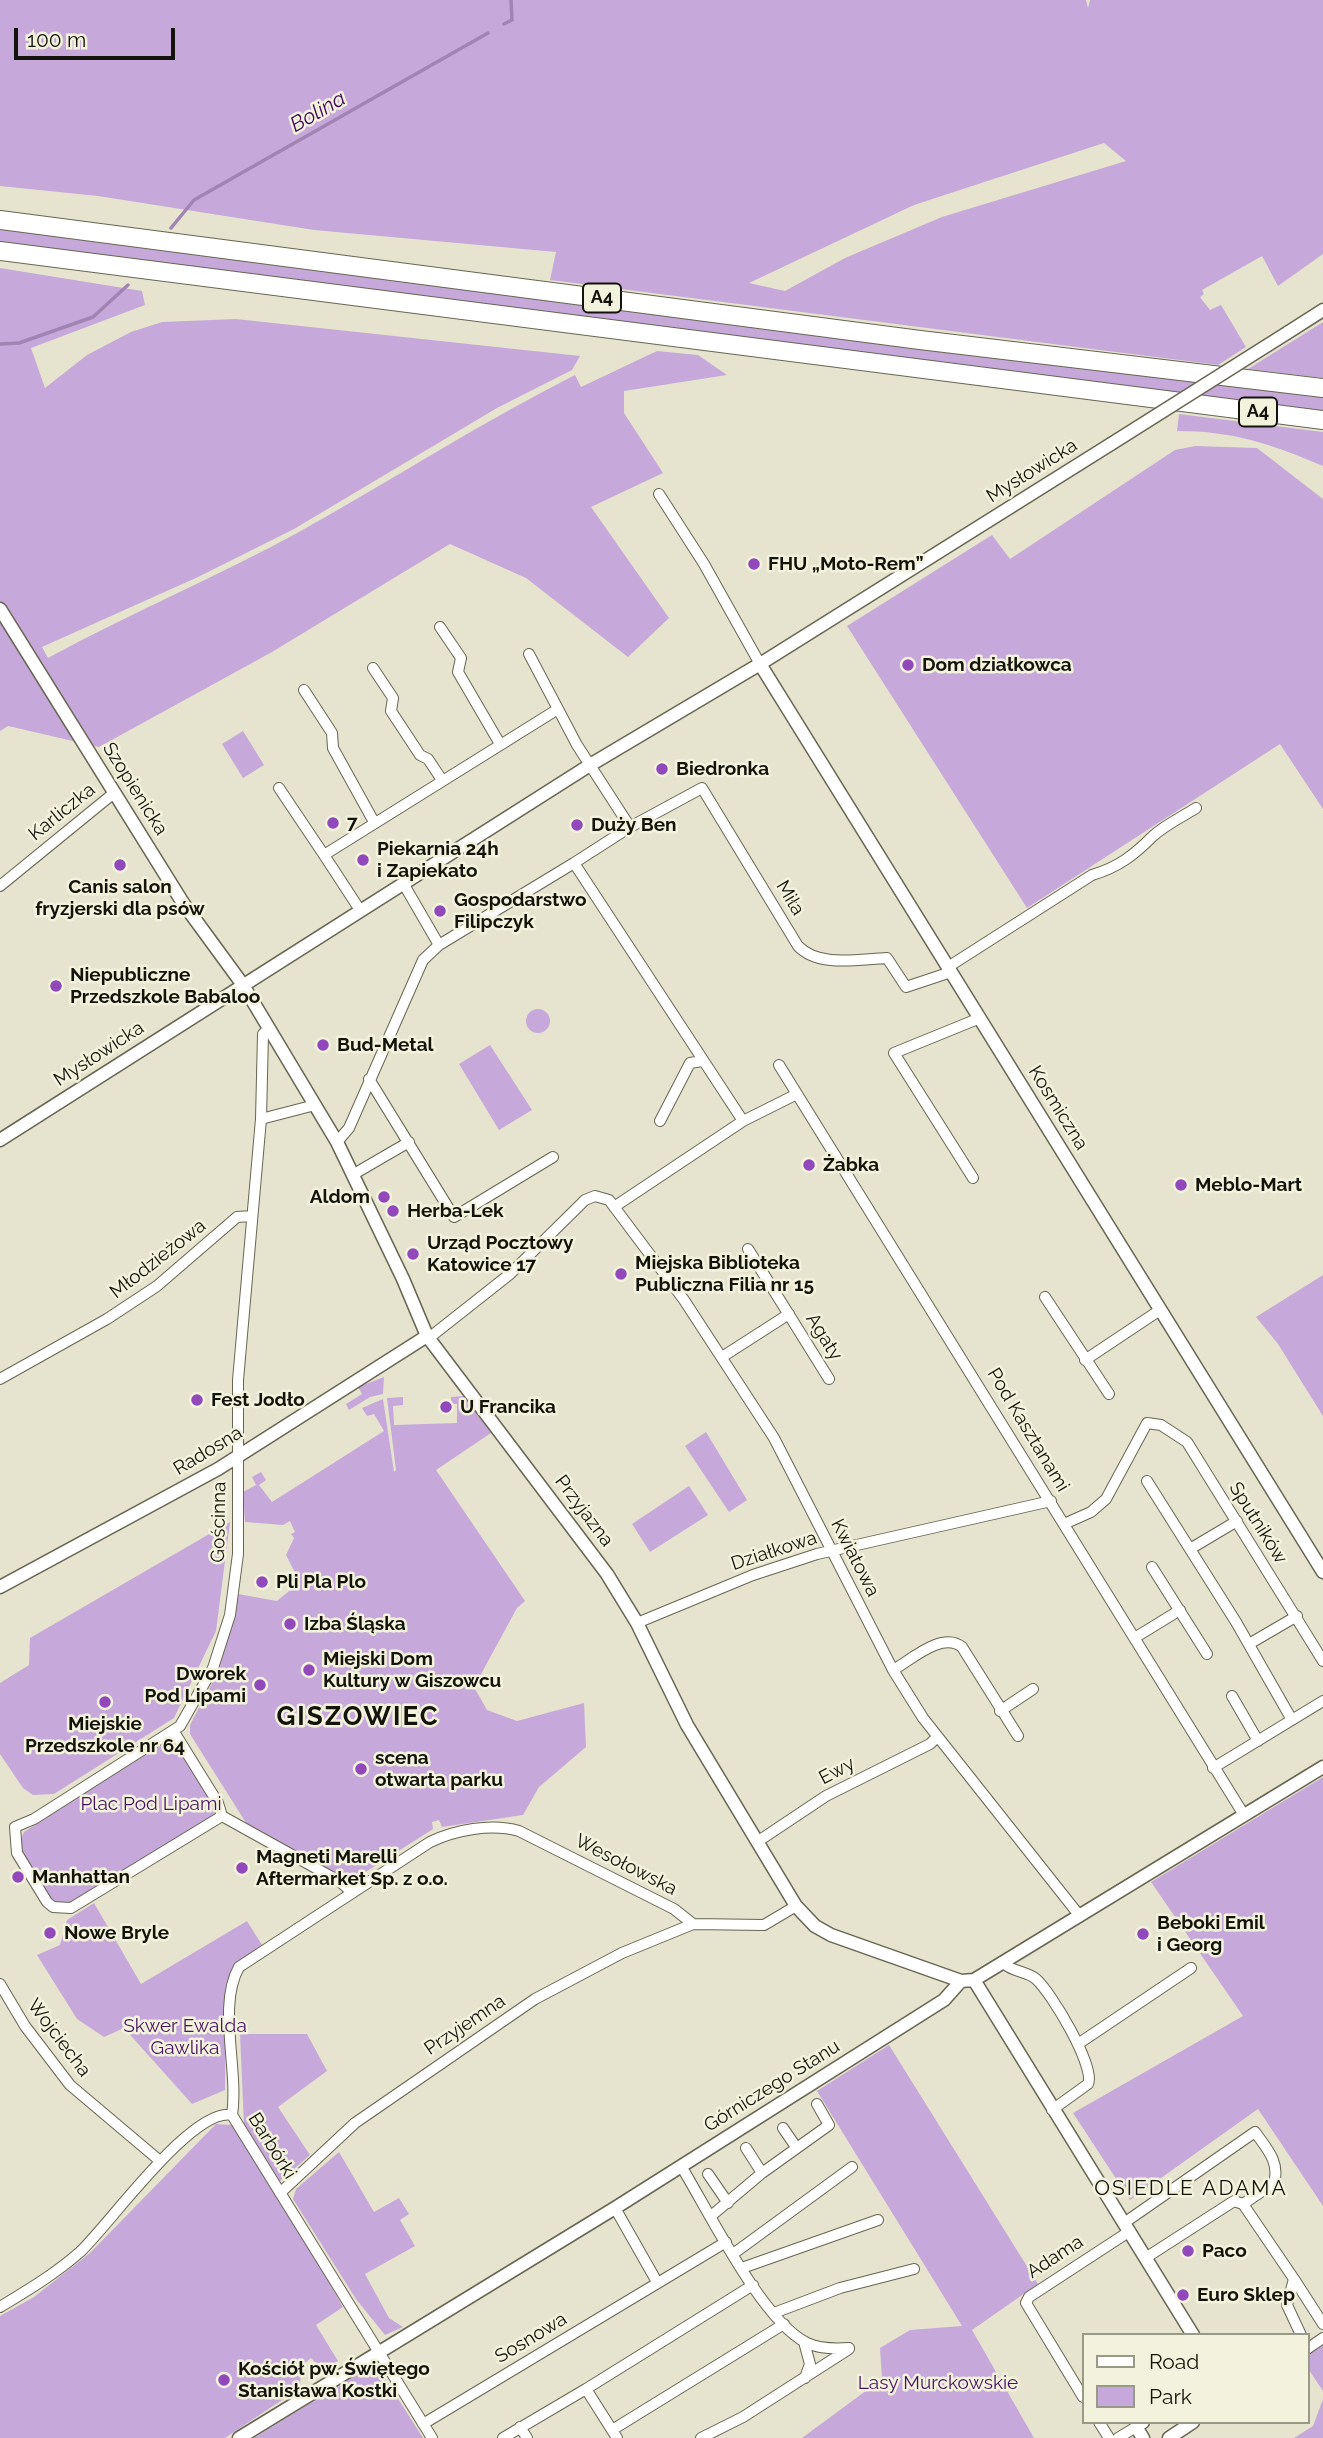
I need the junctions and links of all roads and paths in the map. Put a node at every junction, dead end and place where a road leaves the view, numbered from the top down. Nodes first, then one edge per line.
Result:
1 (0, 220) edge
2 (0, 251) edge
3 (1323, 310) edge
4 (1323, 388) edge
5 (1323, 420) edge
6 (659, 494) dead end
7 (0, 609) edge
8 (440, 626) dead end
9 (529, 654) dead end
10 (761, 664) junction
11 (373, 668) dead end
12 (304, 690) dead end
13 (558, 709) junction
14 (500, 744) junction
15 (590, 765) junction
16 (442, 780) junction
17 (279, 788) dead end
18 (114, 793) junction
19 (1196, 808) dead end
20 (373, 822) junction
21 (630, 827) junction
22 (324, 855) junction
23 (574, 863) junction
24 (403, 883) junction
25 (0, 886) edge
26 (360, 910) junction
27 (439, 945) junction
28 (950, 970) junction
29 (243, 985) junction
30 (980, 1018) junction
31 (269, 1028) junction
32 (702, 1060) junction
33 (779, 1065) dead end
34 (369, 1079) junction
35 (797, 1094) junction
36 (315, 1105) junction
37 (261, 1119) junction
38 (660, 1121) dead end
39 (743, 1121) junction
40 (0, 1140) edge
41 (337, 1142) junction
42 (409, 1142) junction
43 (554, 1157) dead end
44 (354, 1174) junction
45 (973, 1178) dead end
46 (614, 1207) junction
47 (252, 1216) junction
48 (748, 1249) dead end
49 (1045, 1297) dead end
50 (1160, 1310) junction
51 (789, 1314) junction
52 (427, 1336) junction
53 (722, 1357) junction
54 (1085, 1360) junction
55 (0, 1379) edge
56 (829, 1379) dead end
57 (1109, 1394) dead end
58 (237, 1457) junction
59 (1147, 1481) dead end
60 (1051, 1501) junction
61 (1237, 1521) junction
62 (1064, 1524) junction
63 (1190, 1549) junction
64 (832, 1551) junction
65 (1152, 1567) dead end
66 (1323, 1572) edge
67 (0, 1587) edge
68 (1180, 1610) junction
69 (1297, 1616) junction
70 (637, 1623) junction
71 (1136, 1637) junction
72 (1249, 1644) junction
73 (1207, 1654) dead end
74 (1323, 1661) edge
75 (893, 1671) junction
76 (1034, 1689) dead end
77 (1232, 1696) dead end
78 (1323, 1701) edge
79 (1000, 1711) junction
80 (1292, 1720) junction
81 (174, 1732) junction
82 (1018, 1736) dead end
83 (937, 1737) junction
84 (1258, 1741) junction
85 (1323, 1767) edge
86 (1213, 1768) junction
87 (1244, 1815) junction
88 (222, 1816) junction
89 (519, 1831) joint
90 (757, 1842) junction
91 (352, 1892) junction
92 (796, 1906) junction
93 (1079, 1915) junction
94 (693, 1924) junction
95 (1002, 1962) junction
96 (1191, 1968) dead end
97 (967, 1980) junction
98 (0, 1984) edge
99 (1078, 2044) junction
100 (817, 2104) dead end
101 (1052, 2110) junction
102 (232, 2115) junction
103 (783, 2128) dead end
104 (796, 2147) junction
105 (746, 2148) dead end
106 (160, 2161) junction
107 (681, 2166) junction
108 (852, 2166) dead end
109 (762, 2173) junction
110 (708, 2174) dead end
111 (280, 2193) junction
112 (728, 2203) junction
113 (1243, 2204) junction
114 (615, 2208) junction
115 (711, 2216) junction
116 (878, 2220) dead end
117 (1127, 2227) junction
118 (726, 2242) junction
119 (733, 2254) junction
120 (1147, 2257) junction
121 (742, 2268) junction
122 (914, 2269) dead end
123 (1294, 2279) junction
124 (657, 2282) junction
125 (753, 2285) junction
126 (0, 2307) edge
127 (774, 2313) junction
128 (784, 2324) junction
129 (1323, 2324) edge
130 (1192, 2333) edge
131 (1300, 2333) edge
132 (804, 2342) junction
133 (380, 2352) junction
134 (803, 2381) junction
135 (586, 2389) junction
136 (1082, 2395) edge
137 (423, 2424) junction
138 (1190, 2424) edge
139 (520, 2427) junction
140 (1141, 2429) edge
141 (615, 2434) edge
142 (239, 2438) edge
143 (432, 2438) edge
144 (503, 2438) edge
145 (527, 2438) edge
146 (701, 2438) edge
147 (1118, 2438) edge
148 (1169, 2438) edge

1 - 4 highway, A4
2 - 5 highway, A4
3 - 10 street, Mysłowicka, bridge
6 - 10 street
7 - 18 street, Szopienicka
8 - 14 street
9 - 13 street
10 - 15 street, Mysłowicka
10 - 28 street, Kosmiczna
11 - 16 street
12 - 20 street
13 - 14 street
13 - 15 street
14 - 16 street
15 - 21 street
15 - 24 street, Mysłowicka
16 - 20 street
17 - 22 street
18 - 25 street, Karliczka
18 - 29 street, Szopienicka
19 - 28 street
20 - 22 street
21 - 23 street, Miła
21 - 28 street, Miła
22 - 26 street
23 - 27 street, Miła
23 - 32 street
24 - 26 street, Mysłowicka
24 - 27 street
26 - 29 street, Mysłowicka
27 - 34 street, Miła
28 - 30 street, Kosmiczna
29 - 31 street, Przyjazna
29 - 40 street, Mysłowicka
30 - 45 street
30 - 50 street, Kosmiczna
31 - 36 street, Przyjazna
31 - 37 street
32 - 38 street
32 - 39 street
33 - 35 street, Pod Kasztanami
34 - 41 street, Miła
34 - 42 street
35 - 39 street
35 - 60 street, Pod Kasztanami
36 - 37 street
36 - 41 street, Przyjazna
37 - 47 street
39 - 46 street
41 - 44 street, Przyjazna
42 - 43 street
42 - 44 street
44 - 52 street, Przyjazna
46 - 52 street
46 - 53 street, Kwiatowa
47 - 55 street, Młodzieżowa
47 - 58 street, Gościnna
48 - 51 street, Agaty
49 - 54 street
50 - 54 street
50 - 66 street, Kosmiczna
51 - 53 street, Agaty
51 - 56 street, Agaty
52 - 58 street, Radosna
52 - 70 street, Przyjazna
53 - 64 street, Kwiatowa
54 - 57 street
58 - 67 street, Radosna
58 - 81 street, Gościnna
59 - 63 street
60 - 62 street, Pod Kasztanami
60 - 64 street, Działkowa
61 - 62 street, Sputników
61 - 63 street
61 - 69 street, Sputników
62 - 71 street, Pod Kasztanami
63 - 72 street
64 - 70 street, Działkowa
64 - 75 street, Kwiatowa
65 - 68 street
68 - 71 street
68 - 73 street
69 - 72 street
69 - 74 street, Sputników
70 - 90 street, Przyjazna
71 - 86 street, Pod Kasztanami
72 - 80 street
75 - 79 street
75 - 83 street, Kwiatowa
76 - 79 street
77 - 84 street
78 - 80 street
79 - 82 street
80 - 84 street
81 - 88 street
81 - 88 street
83 - 90 street, Ewy
83 - 93 street, Kwiatowa
84 - 86 street
85 - 87 street, Górniczego Stanu
86 - 87 street, Pod Kasztanami
87 - 93 street, Górniczego Stanu
88 - 91 street
89 - 91 street, Barbórki
89 - 94 street, Wesołowska
90 - 92 street, Przyjazna
91 - 102 street, Barbórki
92 - 94 street
92 - 97 street, Przyjazna
93 - 95 street, Górniczego Stanu
94 - 111 street, Przyjemna
95 - 97 street, Górniczego Stanu
95 - 99 street
96 - 99 street
97 - 101 street
97 - 107 street, Górniczego Stanu
98 - 106 street, Wojciecha
99 - 101 street
100 - 104 street
101 - 117 street
102 - 106 street
102 - 111 street, Barbórki
103 - 104 street
104 - 109 street
105 - 109 street
106 - 126 street
107 - 114 street, Górniczego Stanu
107 - 115 street
108 - 119 street
109 - 112 street
110 - 112 street
111 - 133 street, Barbórki
112 - 115 street
113 - 117 street, Adama
113 - 120 street, Adama
113 - 123 street
114 - 124 street
114 - 133 street, Górniczego Stanu
115 - 118 street
116 - 121 street
117 - 120 street
117 - 136 street, Adama
118 - 119 street
118 - 124 street, Sosnowa
119 - 121 street
120 - 130 street
121 - 125 street
122 - 127 street
123 - 129 street
123 - 131 street
124 - 137 street, Sosnowa
125 - 127 street
125 - 135 street
127 - 128 street
128 - 132 street
128 - 141 street
132 - 134 street
132 - 134 street
133 - 137 street, Barbórki
133 - 142 street, Górniczego Stanu
134 - 146 street
135 - 139 street
135 - 141 street
137 - 143 street, Barbórki
138 - 148 street
139 - 144 street
139 - 145 street
140 - 147 street

